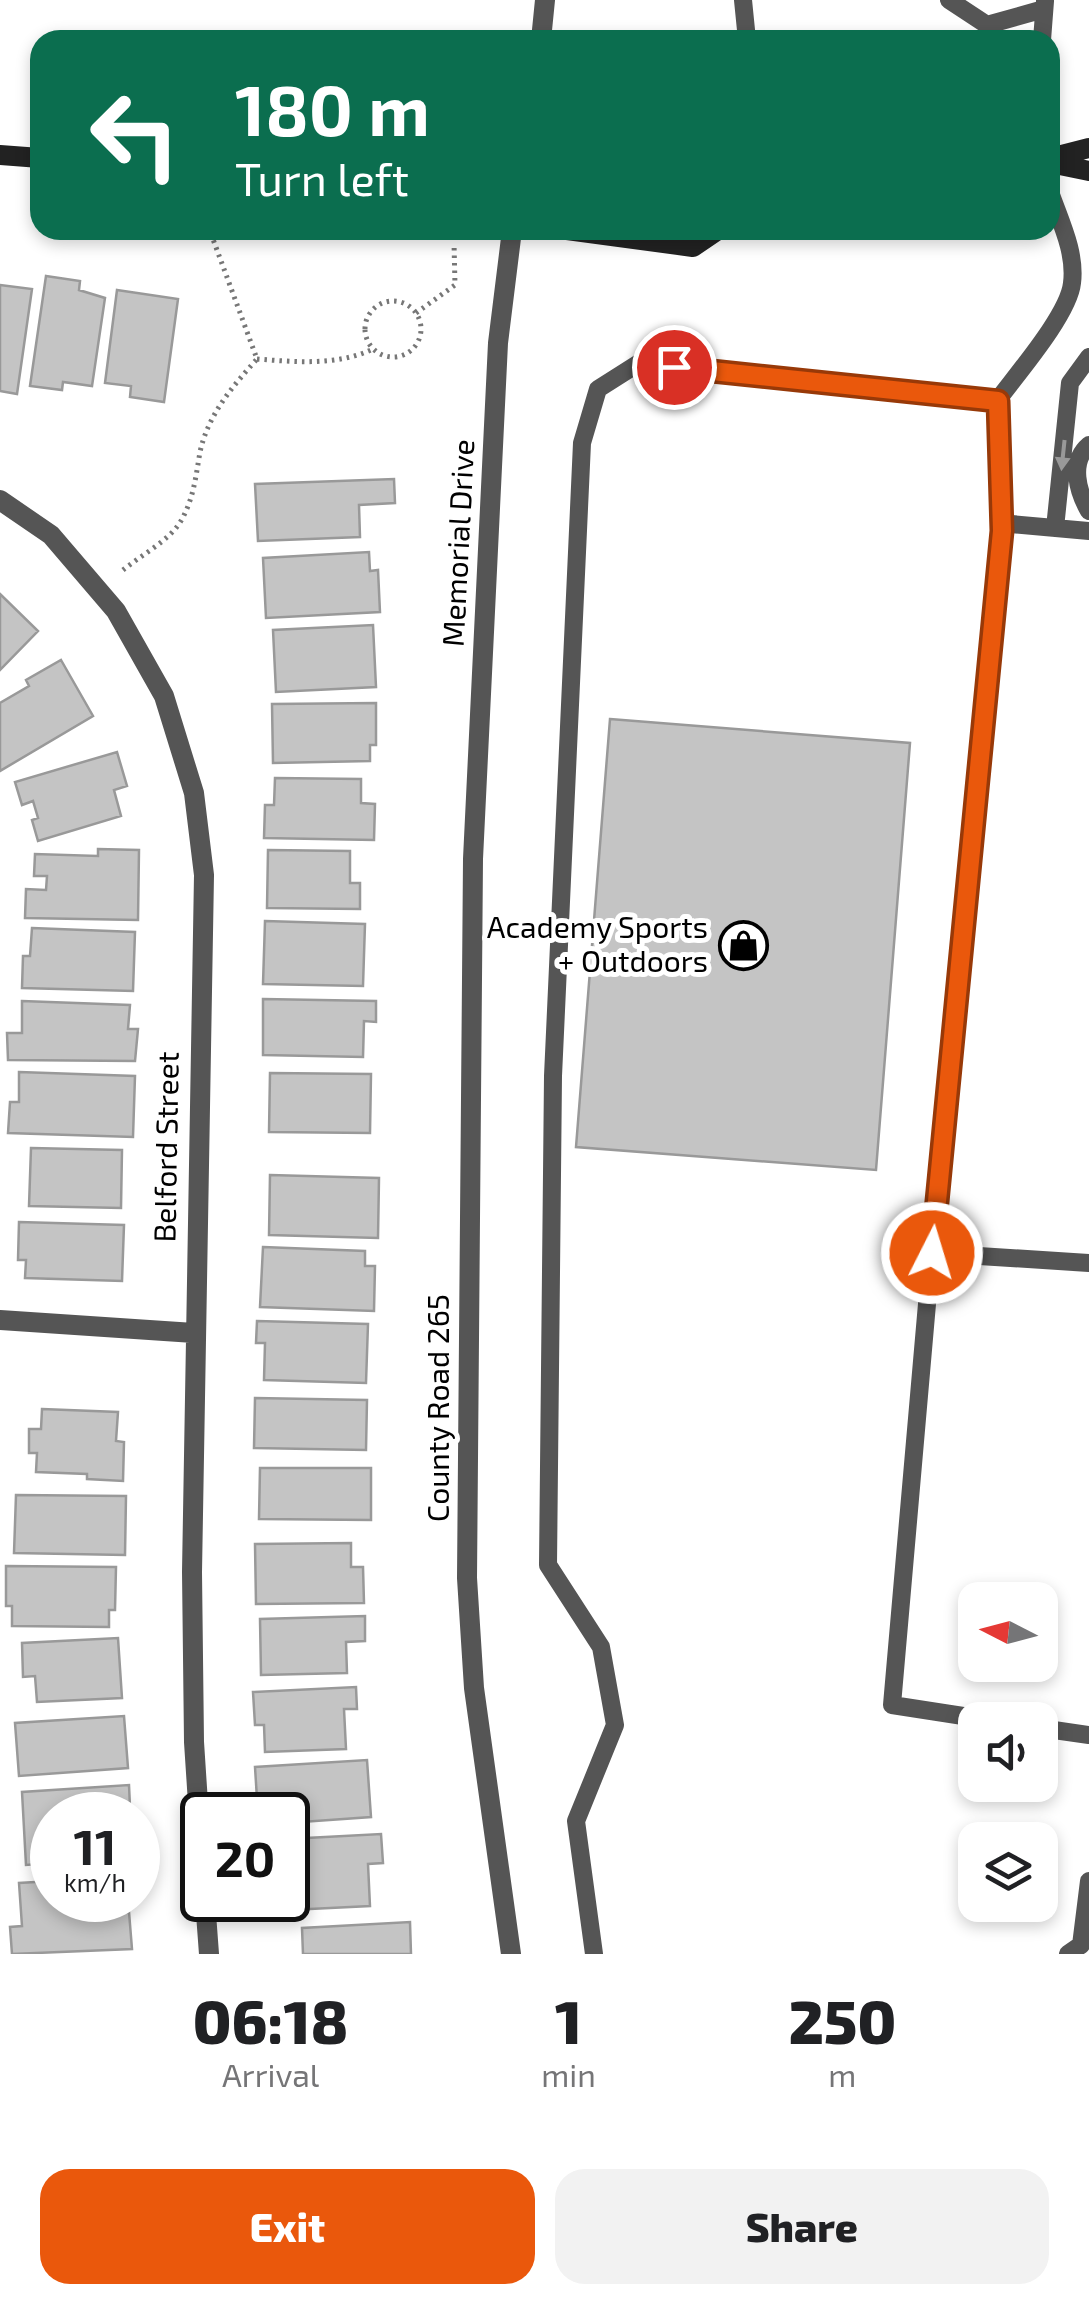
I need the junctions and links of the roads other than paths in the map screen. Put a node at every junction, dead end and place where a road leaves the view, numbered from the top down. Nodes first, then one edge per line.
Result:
1 (546, 0) edge
2 (743, 0) edge
3 (949, 0) edge
4 (1044, 4) edge
5 (542, 30) edge
6 (746, 30) edge
7 (1043, 30) edge
8 (1089, 148) edge
9 (0, 155) edge
10 (30, 157) edge
11 (1060, 158) edge
12 (1060, 164) edge
13 (1089, 171) edge
14 (1060, 220) edge
15 (511, 240) edge
16 (641, 240) edge
17 (703, 240) edge
18 (1089, 357) edge
19 (1080, 384) edge
20 (998, 401) junction
21 (1089, 445) edge
22 (0, 500) edge
23 (1089, 511) edge
24 (1000, 523) junction
25 (1055, 528) junction
26 (1089, 531) edge
27 (473, 859) joint
28 (932, 1253) junction
29 (1089, 1263) edge
30 (0, 1320) edge
31 (194, 1333) junction
32 (958, 1715) edge
33 (1058, 1731) edge
34 (1089, 1735) edge
35 (197, 1792) edge
36 (1089, 1881) edge
37 (207, 1922) edge
38 (209, 1954) edge
39 (512, 1954) edge
40 (594, 1954) edge
41 (1068, 1954) edge

1 - 5 street
2 - 6 lane
3 - 4 lane
4 - 7 lane
8 - 11 street
9 - 10 street
12 - 13 street
14 - 20 lane
15 - 27 street, Memorial Drive
16 - 17 street
18 - 19 lane
19 -> 25 lane
20 - 24 lane
20 - 40 lane
21 - 23 lane
22 - 31 street, Belford Street
24 - 25 lane
24 - 28 lane
25 - 26 lane
27 - 39 street, County Road 265
28 - 29 lane
28 - 32 lane
30 - 31 street
31 - 35 street, Belford Street
33 - 34 lane
36 - 41 lane
37 - 38 street

